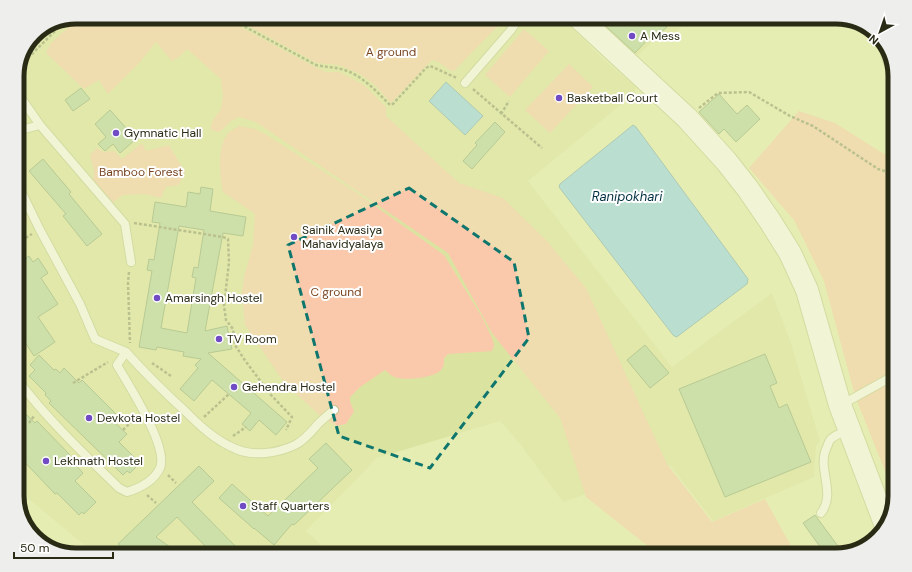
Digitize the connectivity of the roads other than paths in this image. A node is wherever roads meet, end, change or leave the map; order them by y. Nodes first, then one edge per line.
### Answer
1 (515, 24) edge
2 (586, 24) edge
3 (465, 83) road end
4 (24, 102) edge
5 (40, 124) junction
6 (24, 129) edge
7 (24, 197) edge
8 (131, 262) road end
9 (126, 352) junction
10 (888, 379) edge
11 (24, 388) edge
12 (840, 405) junction
13 (334, 410) dead end
14 (848, 430) junction
15 (821, 513) dead end
16 (883, 518) edge

1 - 3 lane
2 - 12 main road
4 - 5 lane
5 - 6 lane
5 - 8 lane
7 - 9 lane
9 - 11 lane
9 - 13 lane
10 - 12 lane
12 - 14 main road
14 - 15 lane
14 - 16 main road

